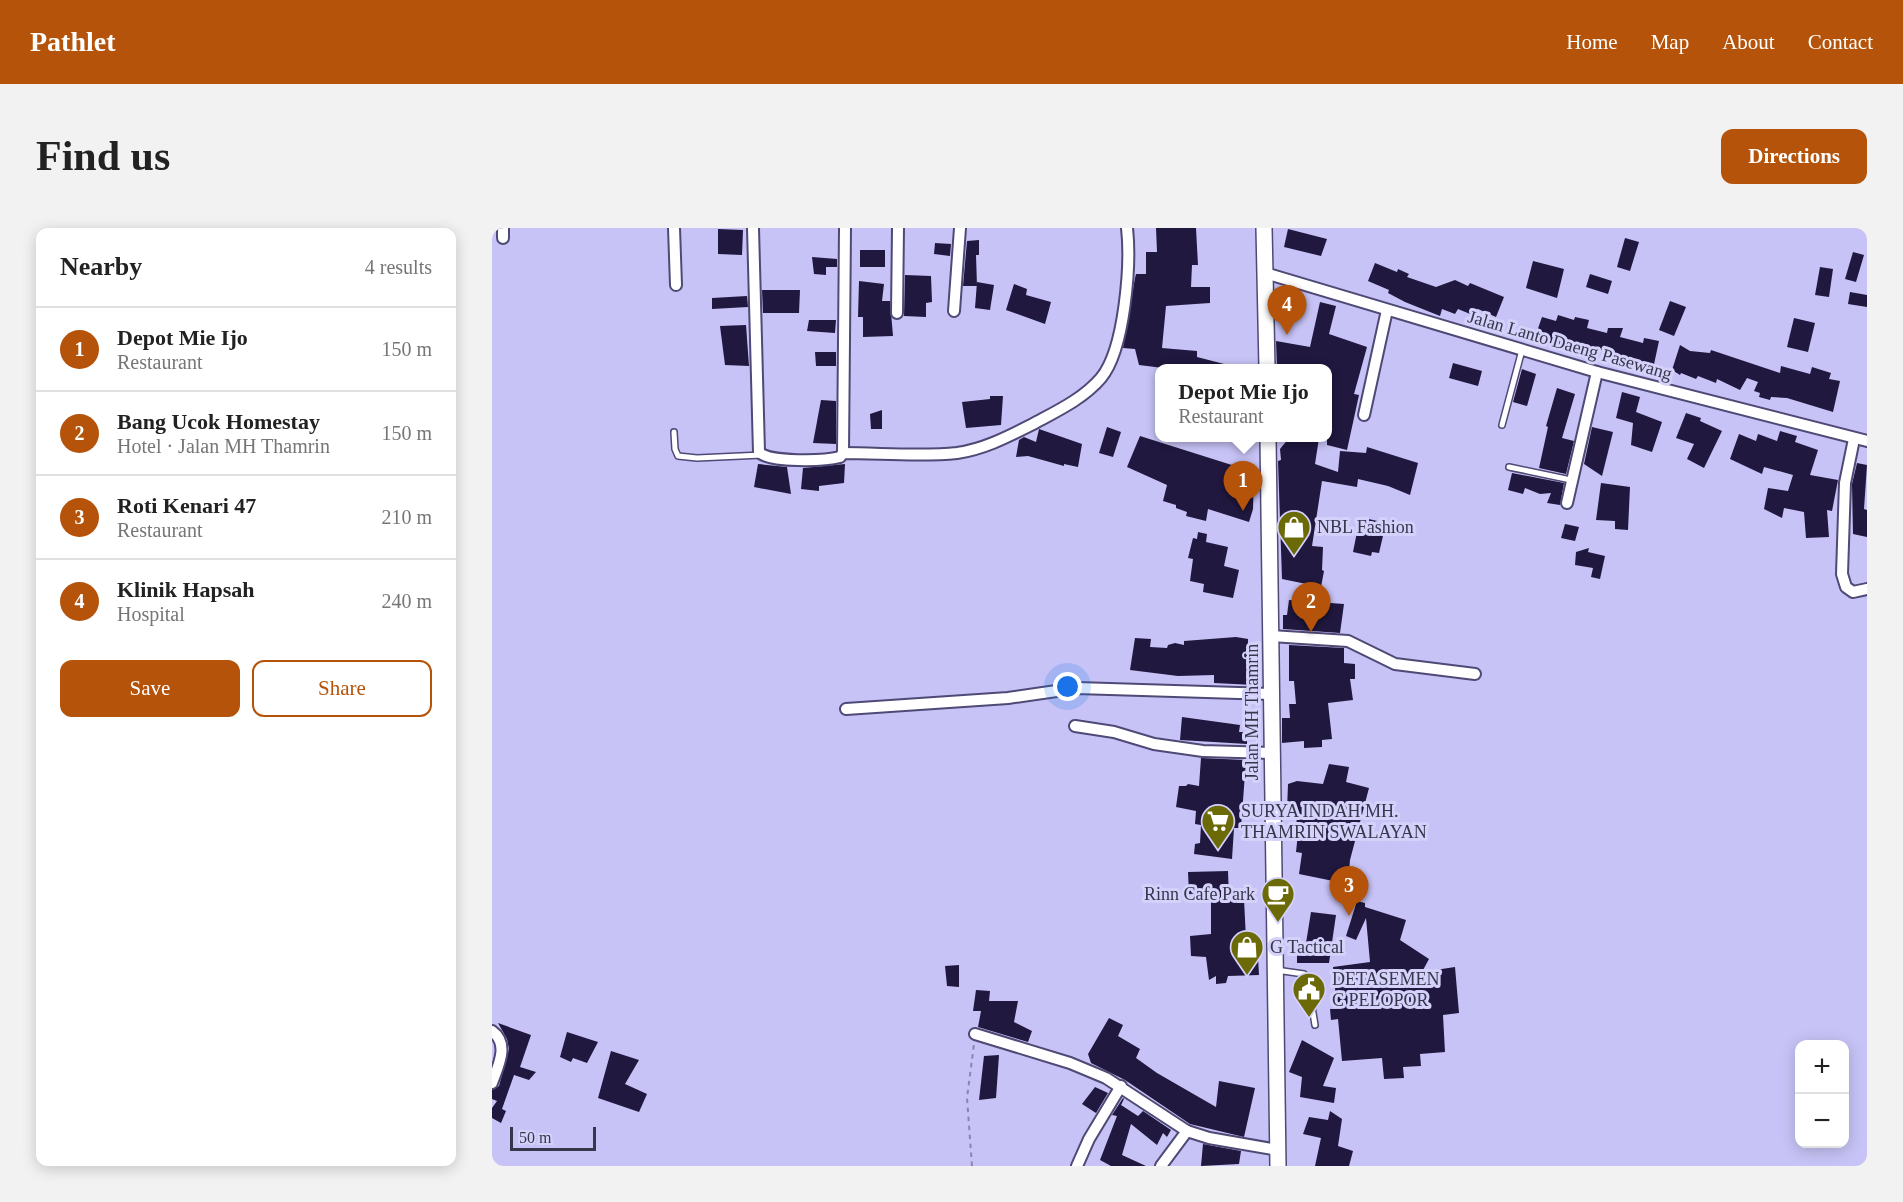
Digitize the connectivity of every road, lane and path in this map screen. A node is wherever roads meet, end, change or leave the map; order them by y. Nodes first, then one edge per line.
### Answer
1 (674, 228) edge
2 (753, 228) edge
3 (845, 228) edge
4 (898, 228) edge
5 (960, 228) edge
6 (1126, 228) edge
7 (1264, 228) edge
8 (1265, 273) junction
9 (676, 285) dead end
10 (1387, 310) junction
11 (954, 311) dead end
12 (897, 313) dead end
13 (1522, 350) junction
14 (1267, 364) edge
15 (1597, 372) junction
16 (1364, 415) dead end
17 (1502, 425) dead end
18 (674, 432) dead end
19 (1854, 439) junction
20 (1867, 441) edge
21 (1268, 442) edge
22 (843, 453) junction
23 (762, 455) junction
24 (1509, 467) dead end
25 (1573, 481) junction
26 (1567, 503) dead end
27 (1867, 589) edge
28 (1271, 636) junction
29 (1474, 674) dead end
30 (1271, 694) junction
31 (846, 709) dead end
32 (1075, 726) dead end
33 (1272, 753) junction
34 (1275, 970) junction
35 (1315, 1025) dead end
36 (492, 1031) edge
37 (975, 1034) joint
38 (492, 1083) edge
39 (1120, 1086) junction
40 (1187, 1131) junction
41 (1278, 1150) junction
42 (972, 1166) edge
43 (1077, 1166) edge
44 (1161, 1166) edge
45 (1278, 1166) edge

1 - 9 street
2 - 23 street
3 - 22 street
4 - 12 street
5 - 11 street
6 - 22 street
7 - 8 main road
8 - 10 street, Jalan Lanto Daeng Pasewang
8 - 14 main road
10 - 13 street, Jalan Lanto Daeng Pasewang
10 - 16 street
13 - 15 street, Jalan Lanto Daeng Pasewang
13 - 17 lane
15 - 19 street, Jalan Lanto Daeng Pasewang
15 - 25 street
18 - 23 lane
19 - 20 street, Jalan Lanto Daeng Pasewang
19 - 27 street
21 - 28 main road, Jalan MH Thamrin
22 - 23 street
24 - 25 lane
25 - 26 street
28 - 29 street
28 - 30 main road, Jalan MH Thamrin
30 - 31 street
30 - 33 main road, Jalan MH Thamrin
32 - 33 street
33 - 34 main road, Jalan MH Thamrin
34 - 35 lane
34 - 41 main road, Jalan MH Thamrin
36 - 38 street
37 - 39 street
37 - 42 path
39 - 40 street
39 - 43 street
40 - 41 street
40 - 44 street
41 - 45 main road, Jalan MH Thamrin

